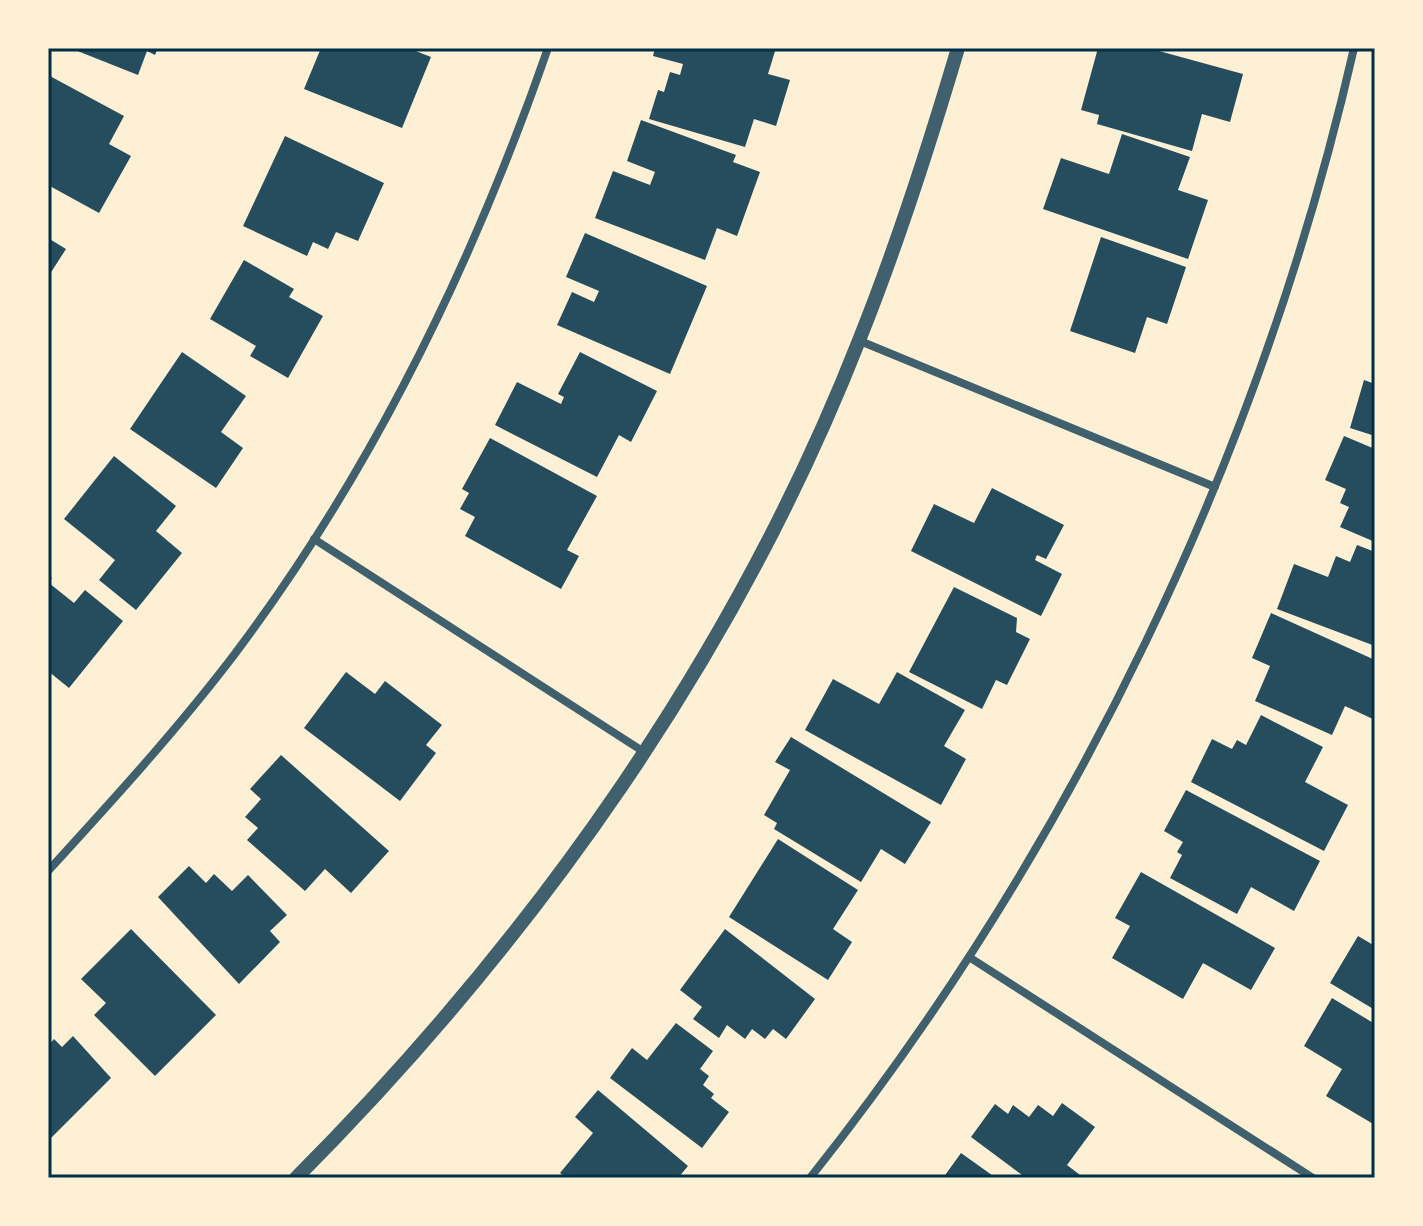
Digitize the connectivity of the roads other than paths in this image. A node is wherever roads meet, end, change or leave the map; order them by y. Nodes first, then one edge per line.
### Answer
1 (548, 48) edge
2 (958, 48) edge
3 (1354, 48) edge
4 (860, 341) junction
5 (1215, 487) junction
6 (314, 539) junction
7 (644, 753) junction
8 (48, 871) edge
9 (969, 957) junction
10 (296, 1178) edge
11 (810, 1178) edge
12 (1313, 1178) edge

1 - 6 street
2 - 4 street
3 - 5 street
4 - 5 street
4 - 7 street
5 - 9 street
6 - 7 street
6 - 8 street
7 - 10 street
9 - 11 street
9 - 12 street

